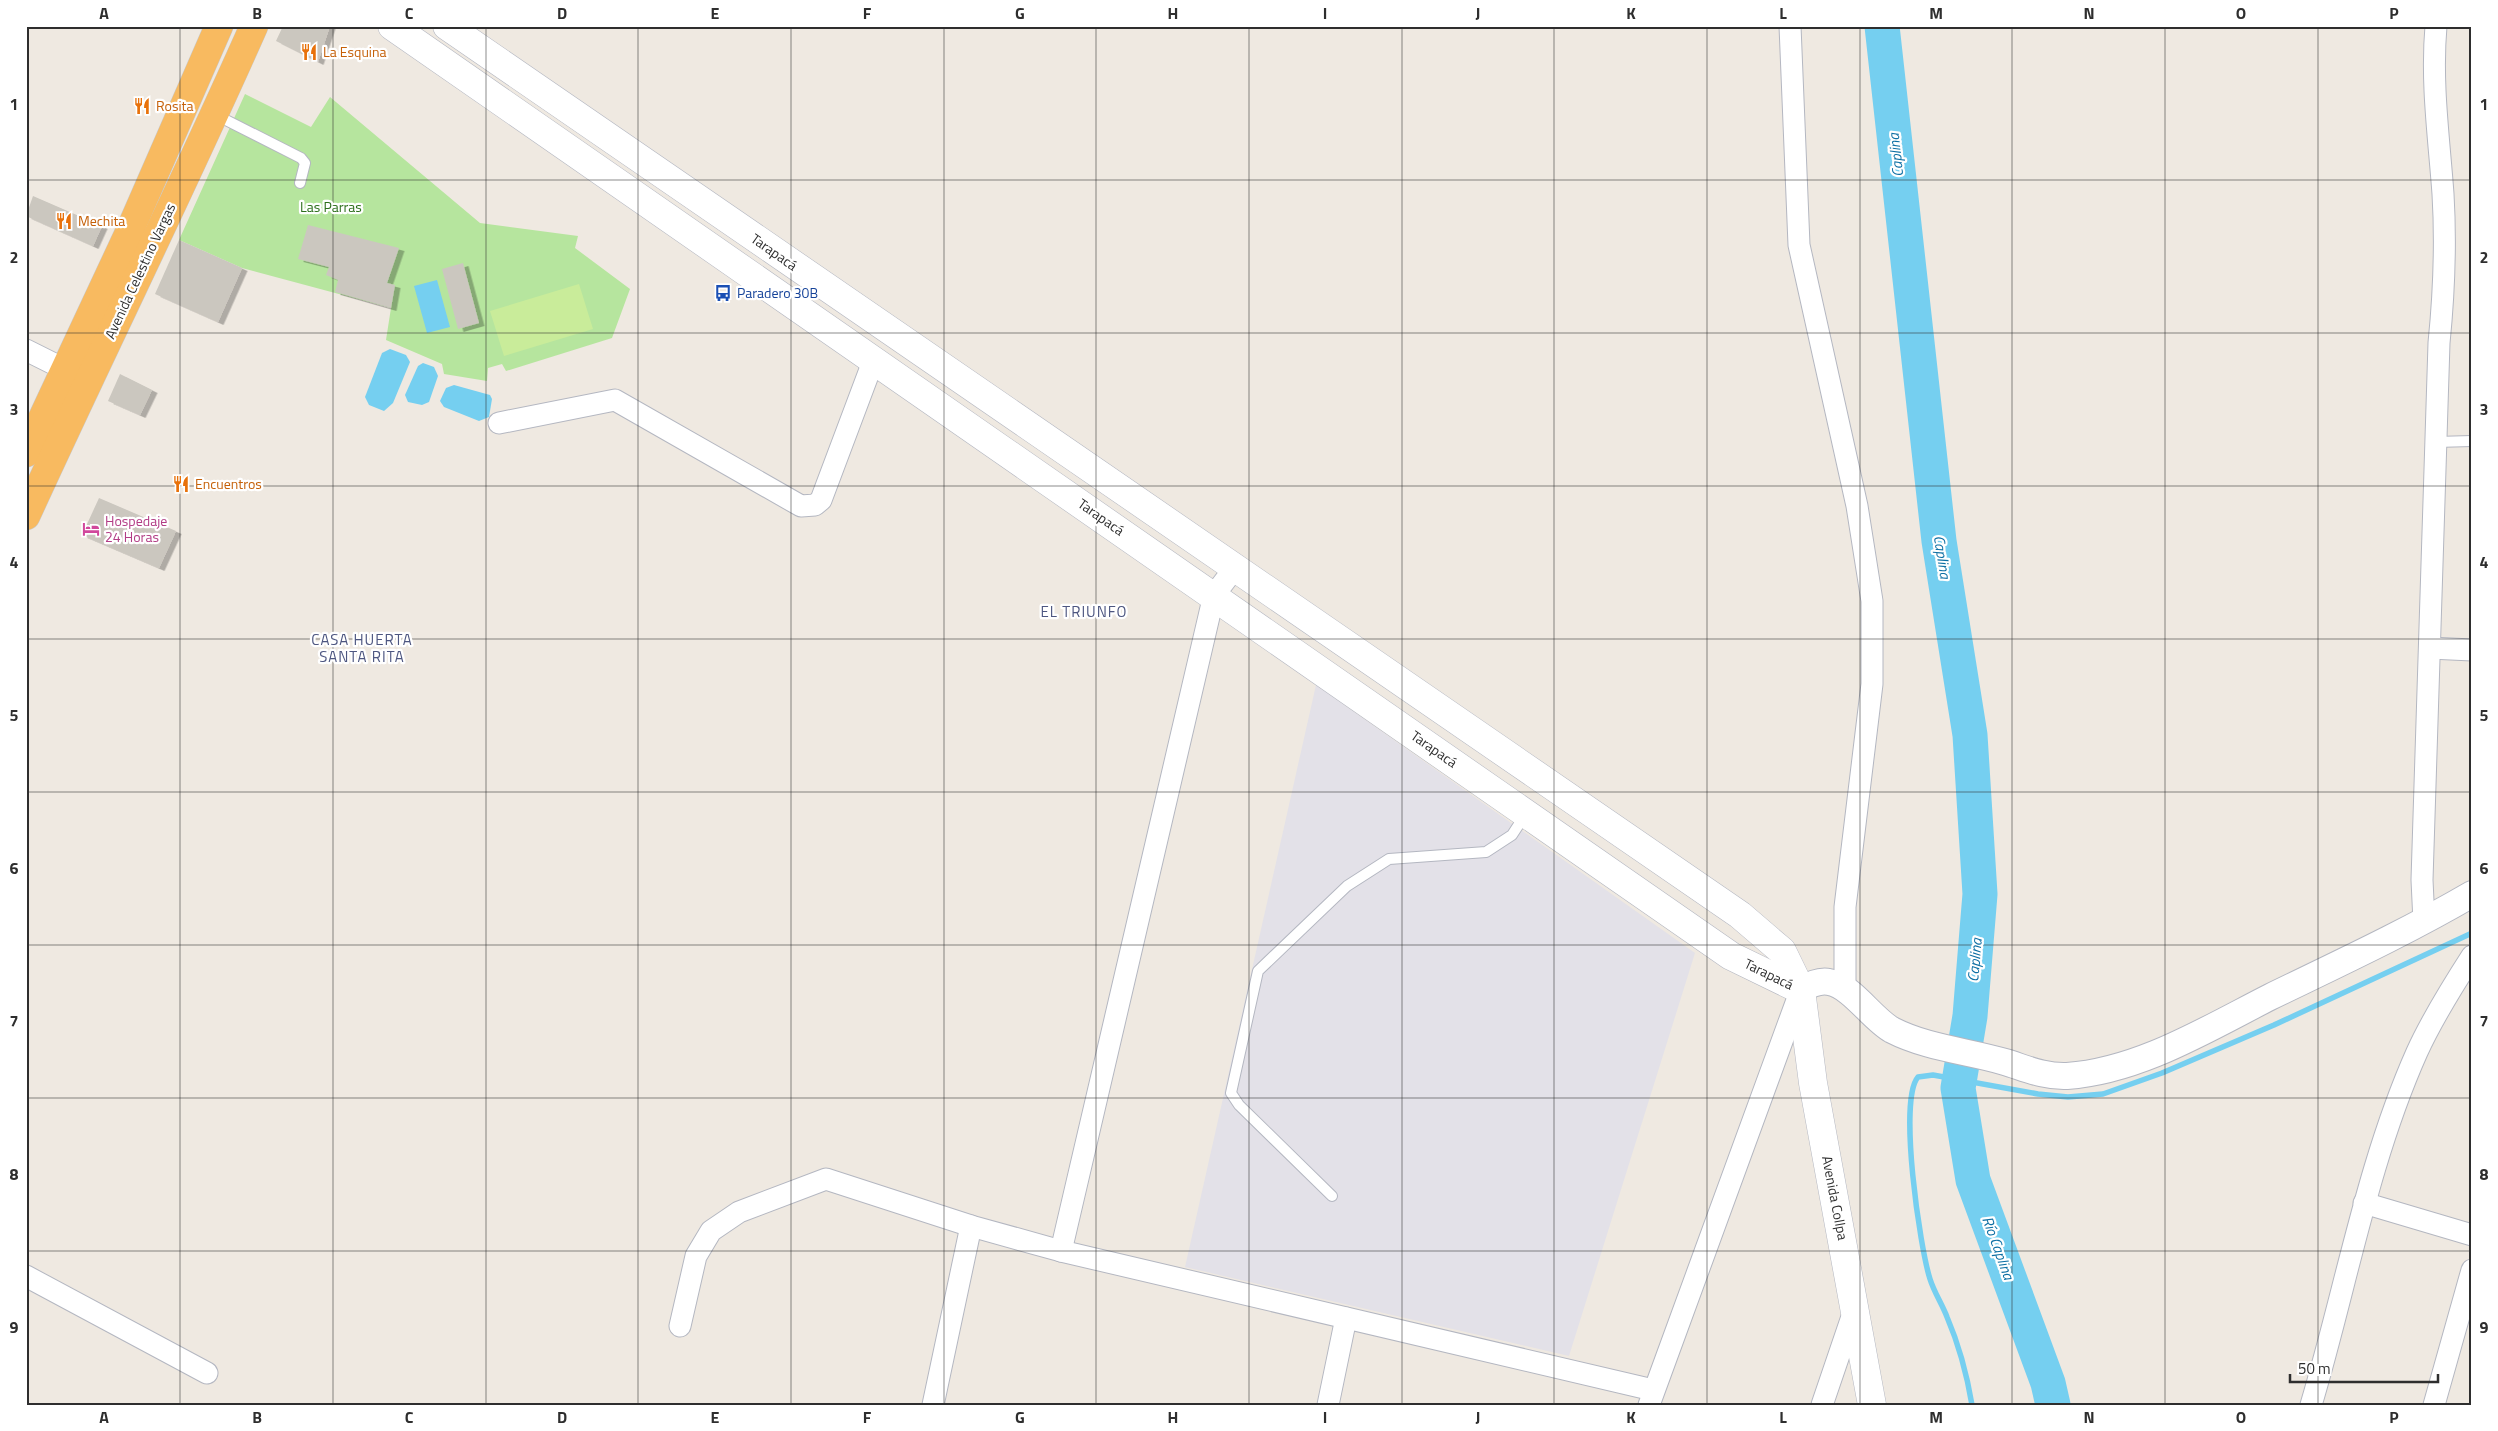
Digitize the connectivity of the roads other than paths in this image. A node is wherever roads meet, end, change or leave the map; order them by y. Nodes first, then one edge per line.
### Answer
1 (219, 26) edge
2 (254, 26) edge
3 (447, 26) edge
4 (1790, 26) edge
5 (2436, 26) edge
6 (396, 27) edge
7 (186, 103) junction
8 (215, 115) junction
9 (300, 183) dead end
10 (732, 222) junction
11 (126, 238) junction
12 (714, 249) junction
13 (151, 251) junction
14 (26, 350) edge
15 (921, 353) junction
16 (874, 359) junction
17 (903, 380) junction
18 (66, 385) junction
19 (499, 423) dead end
20 (2472, 441) edge
21 (2436, 442) junction
22 (1064, 451) junction
23 (26, 452) edge
24 (1046, 479) junction
25 (26, 516) edge
26 (1234, 569) junction
27 (1214, 595) junction
28 (2430, 648) junction
29 (2472, 650) edge
30 (1547, 783) junction
31 (1526, 813) junction
32 (2472, 894) edge
33 (2424, 922) junction
34 (2472, 956) edge
35 (1845, 989) junction
36 (1801, 990) junction
37 (1332, 1196) dead end
38 (2364, 1204) junction
39 (971, 1226) junction
40 (2472, 1236) edge
41 (1061, 1251) junction
42 (2472, 1270) edge
43 (26, 1276) edge
44 (1855, 1306) junction
45 (1346, 1318) junction
46 (680, 1326) dead end
47 (207, 1373) dead end
48 (1651, 1398) edge
49 (932, 1405) edge
50 (1328, 1405) edge
51 (1822, 1405) edge
52 (1872, 1405) edge
53 (2311, 1405) edge
54 (2434, 1405) edge

1 - 7 highway, Avenida Celestino Vargas
2 - 8 highway, Avenida Celestino Vargas
3 - 10 main road, Tarapacá
4 - 35 street
5 - 21 street
6 - 12 main road, Tarapacá
7 - 8 highway
7 - 11 highway, Avenida Celestino Vargas
8 - 9 lane
8 - 13 highway, Avenida Celestino Vargas
10 - 12 main road
10 - 15 main road, Tarapacá
11 - 13 highway
11 - 18 highway, Avenida Celestino Vargas
12 - 16 main road, Tarapacá
13 - 18 highway, Avenida Celestino Vargas
14 - 18 street
15 - 17 main road
15 - 22 main road, Tarapacá
16 - 17 main road, Tarapacá
16 - 19 street
17 - 24 main road, Tarapacá
18 - 23 highway, Avenida Celestino Vargas
18 - 25 highway, Avenida Celestino Vargas
20 - 21 lane
21 - 28 street
22 - 24 main road
22 - 26 main road, Tarapacá
24 - 27 main road, Tarapacá
26 - 27 street
26 - 30 main road, Tarapacá
27 - 31 main road, Tarapacá
27 - 41 street
28 - 29 street
28 - 33 street
30 - 31 main road
30 - 36 main road, Tarapacá
31 - 36 main road, Tarapacá
31 - 37 lane
32 - 33 street
33 - 35 street
34 - 38 street
35 - 36 street
36 - 44 main road, Avenida Collpa
36 - 48 street
38 - 40 street
38 - 53 street
39 - 41 street
39 - 46 street
39 - 49 street
41 - 45 street
42 - 54 street
43 - 47 street
44 - 51 street
44 - 52 main road, Avenida Collpa
45 - 48 street
45 - 50 street

